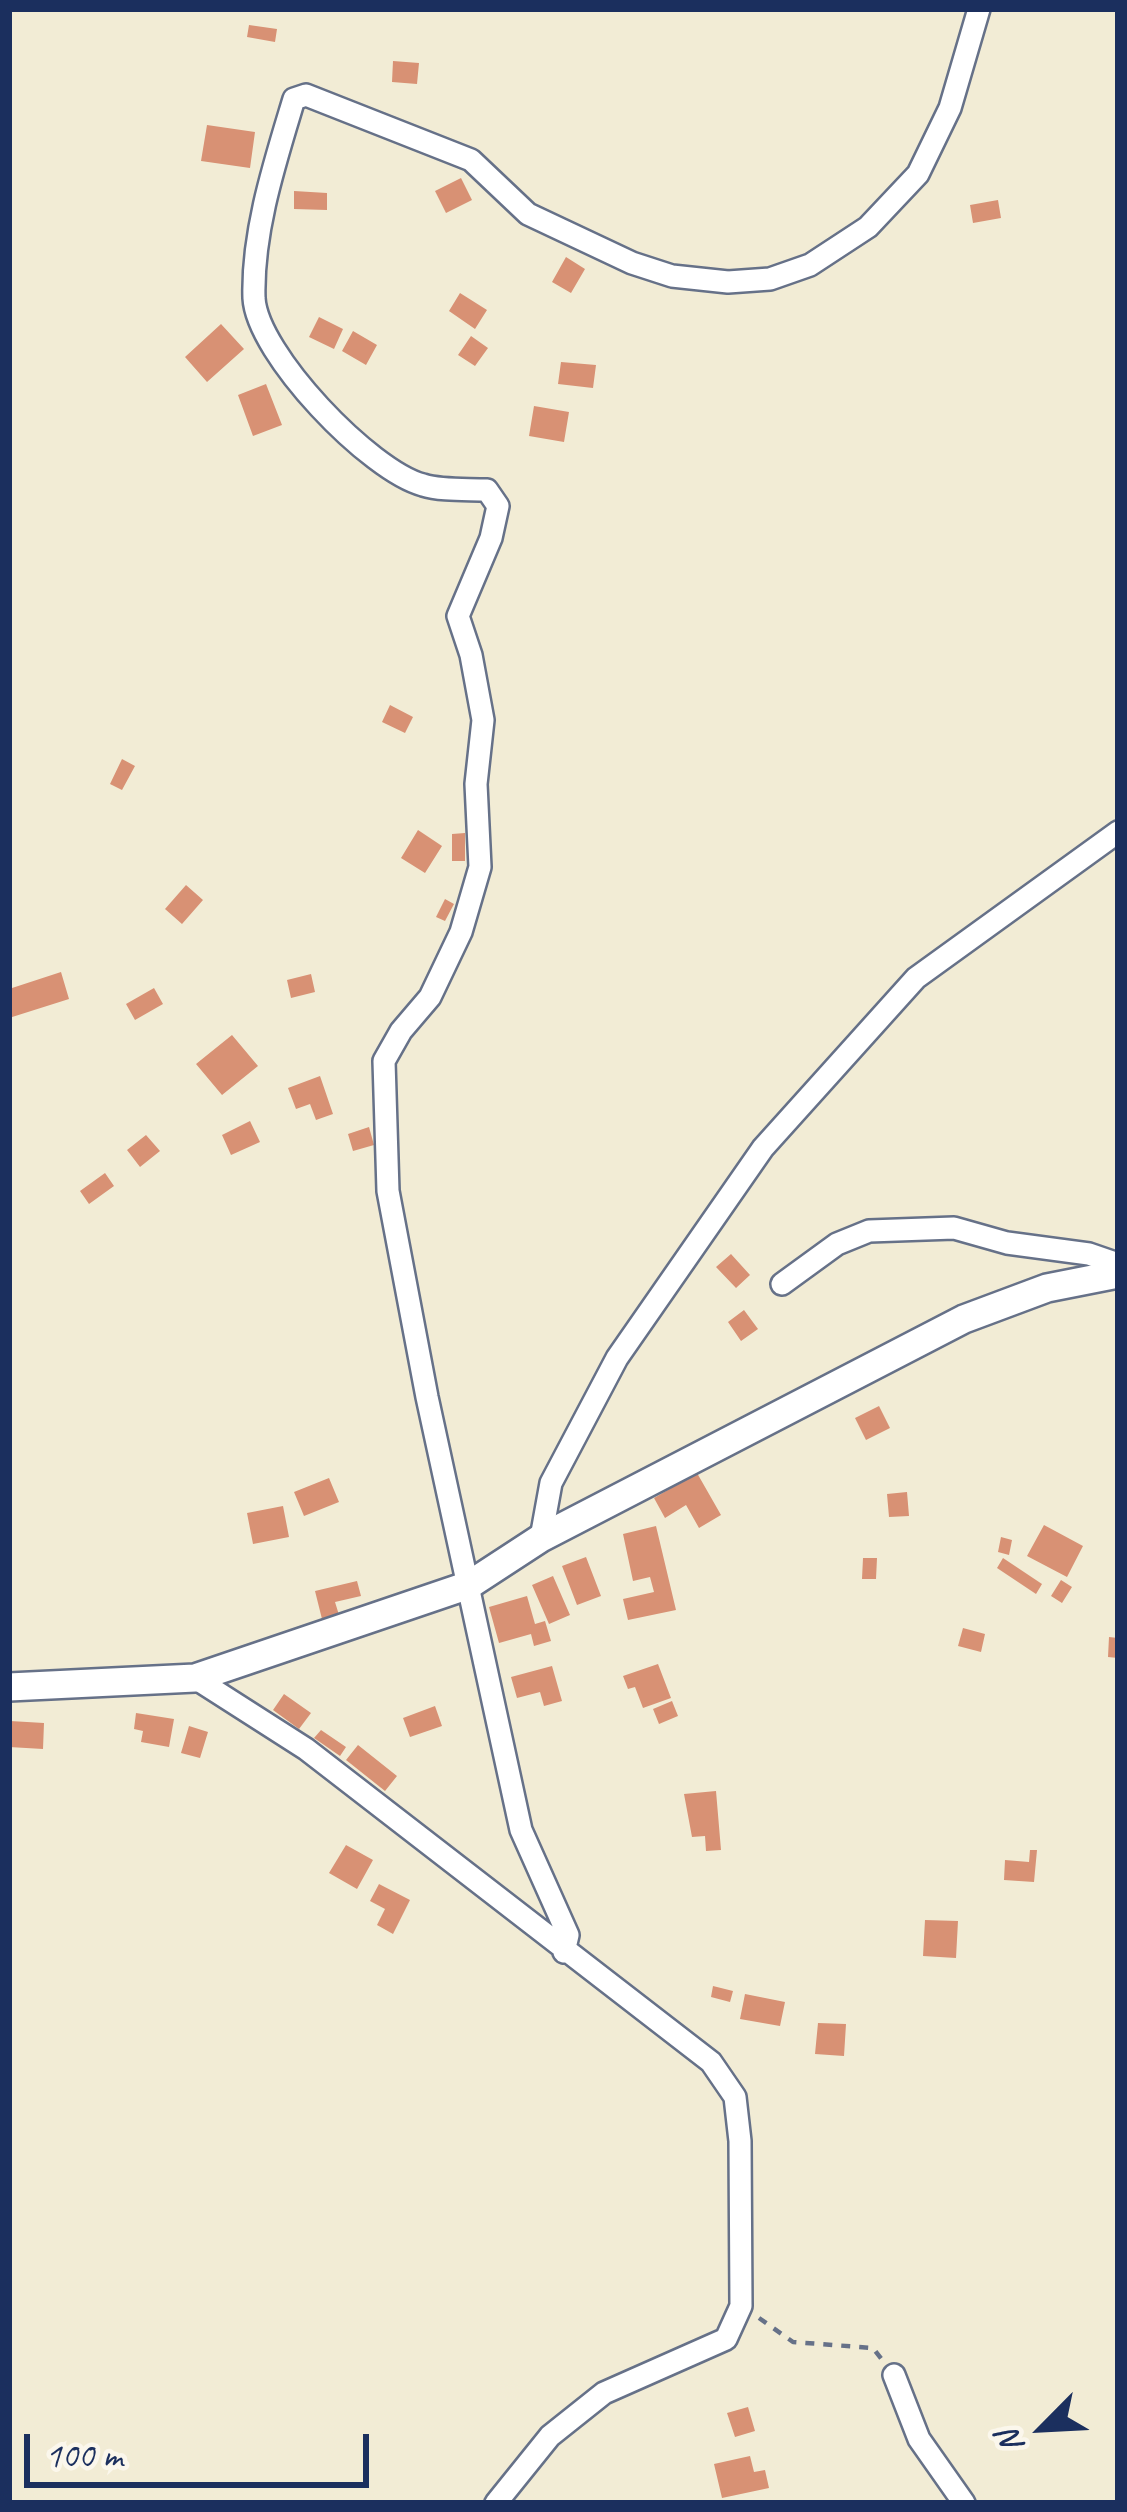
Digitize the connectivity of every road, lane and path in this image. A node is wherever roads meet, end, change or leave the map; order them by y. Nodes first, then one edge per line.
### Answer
1 (979, 9) edge
2 (1118, 832) edge
3 (1118, 1264) edge
4 (1118, 1274) edge
5 (782, 1284) dead end
6 (541, 1538) junction
7 (469, 1585) junction
8 (195, 1678) junction
9 (9, 1687) edge
10 (564, 1952) junction
11 (741, 2306) junction
12 (894, 2375) joint
13 (496, 2503) edge
14 (964, 2503) edge

1 - 7 street
2 - 6 street
3 - 5 street
4 - 6 street
6 - 7 street
7 - 8 street
7 - 10 street
8 - 9 street
8 - 10 street
10 - 11 street
11 - 12 path
11 - 13 street
12 - 14 street

